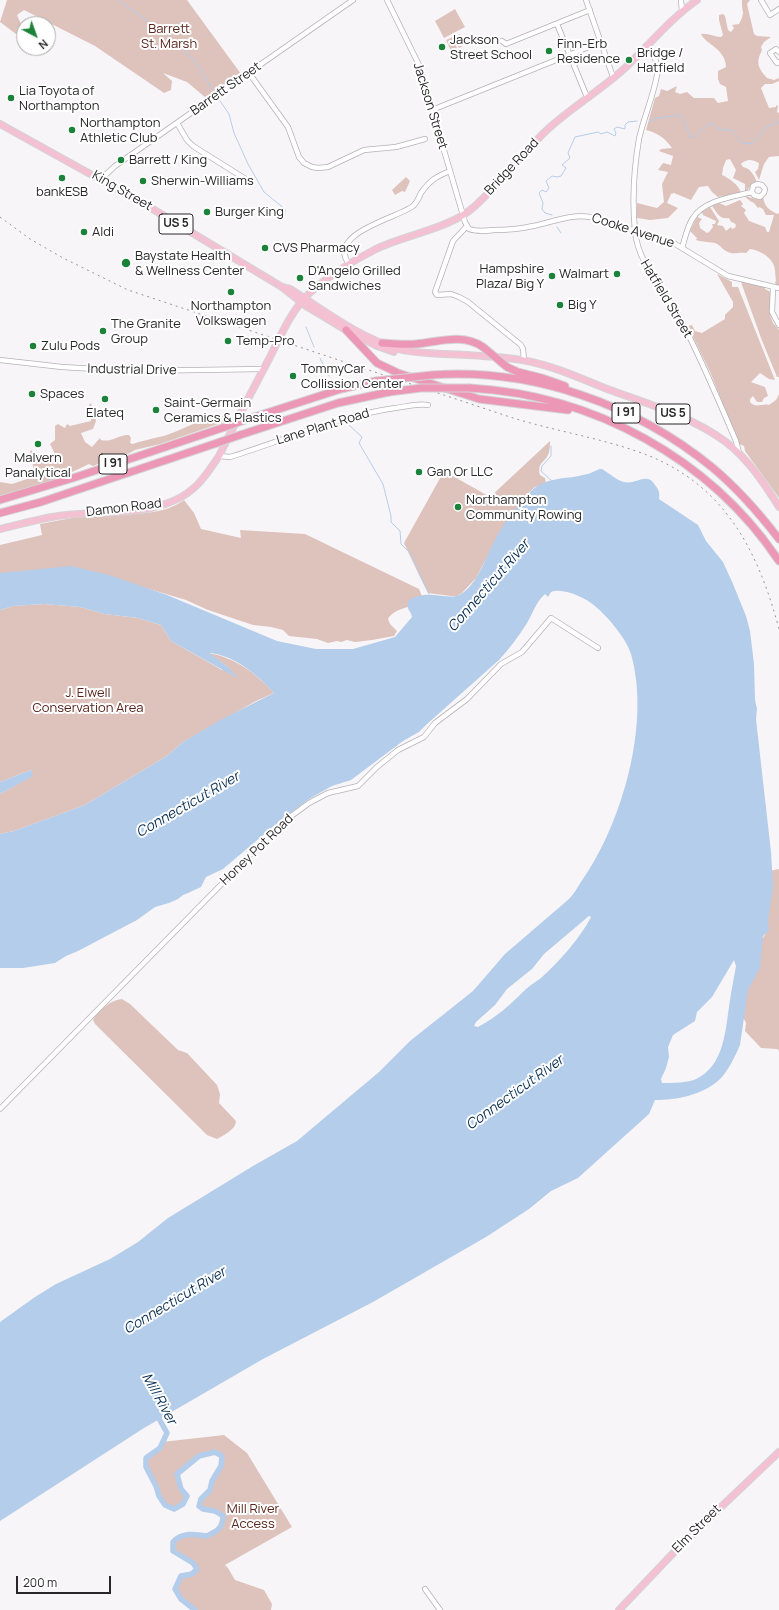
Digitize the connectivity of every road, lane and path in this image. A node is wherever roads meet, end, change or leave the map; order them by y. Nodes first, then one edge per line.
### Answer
1 (353, 0) edge
2 (387, 0) edge
3 (586, 0) edge
4 (681, 0) edge
5 (697, 0) edge
6 (761, 0) edge
7 (779, 9) edge
8 (590, 10) junction
9 (682, 11) junction
10 (557, 24) junction
11 (502, 42) dead end
12 (601, 42) junction
13 (646, 46) junction
14 (779, 52) edge
15 (570, 55) junction
16 (779, 62) edge
17 (249, 73) junction
18 (613, 77) junction
19 (587, 97) junction
20 (432, 110) junction
21 (177, 123) junction
22 (0, 124) edge
23 (425, 139) dead end
24 (450, 171) junction
25 (244, 178) dead end
26 (101, 179) junction
27 (752, 192) dead end
28 (463, 215) junction
29 (467, 226) junction
30 (635, 231) junction
31 (682, 248) junction
32 (350, 264) junction
33 (773, 288) junction
34 (779, 288) edge
35 (303, 300) junction
36 (779, 326) edge
37 (346, 330) junction
38 (382, 343) junction
39 (454, 356) junction
40 (0, 360) edge
41 (524, 360) junction
42 (264, 369) junction
43 (606, 404) junction
44 (428, 405) dead end
45 (653, 443) junction
46 (739, 454) junction
47 (219, 456) junction
48 (0, 500) edge
49 (779, 507) edge
50 (0, 513) edge
51 (0, 529) edge
52 (779, 539) edge
53 (779, 562) edge
54 (598, 648) dead end
55 (0, 1109) edge
56 (779, 1452) edge
57 (425, 1589) dead end
58 (440, 1610) edge
59 (619, 1610) edge

1 - 17 street, Barrett Street
2 - 20 street, Jackson Street
3 - 8 street
4 - 9 street
5 - 9 main road, Bridge Road
6 - 7 street
8 - 10 street
8 - 12 street
9 - 13 main road, Bridge Road
10 - 11 street
10 - 15 street
12 - 15 street
12 - 18 street
13 - 18 main road, Bridge Road
13 - 30 street, Hatfield Street
14 - 16 street
15 - 19 street
15 - 20 street
17 - 21 street, Barrett Street
17 - 23 street
18 - 19 main road, Bridge Road
19 - 28 main road, Bridge Road
20 - 24 street, Jackson Street
21 - 25 street
21 - 26 street, Barrett Street
22 - 26 main road, King Street / US 5
24 - 28 street, Jackson Street
24 - 32 street
26 - 35 main road, King Street / US 5
27 - 31 street
28 - 29 street
28 - 32 main road, Bridge Road
29 - 30 street, Cooke Avenue
29 - 41 street
30 - 31 street, Cooke Avenue
30 - 46 street, Hatfield Street
31 - 33 street, Cooke Avenue
32 - 35 main road, Bridge Road
33 - 34 street, Cooke Avenue
33 - 36 street
35 - 37 main road, US 5
35 - 38 main road, US 5
35 - 42 main road, Damon Road
37 - 39 main road, US 5
37 - 45 highway
38 - 39 main road, US 5
38 - 43 highway, bridge
39 - 41 main road, US 5
40 - 42 street, Industrial Drive
41 - 46 main road, US 5
42 - 47 main road, Damon Road
43 - 48 highway, I 91, bridge
43 - 52 highway, I 91
44 - 47 street, Lane Plant Road
45 - 50 highway, I 91, bridge
45 - 53 highway, I 91
46 - 49 main road, US 5
47 - 51 main road, Damon Road
54 - 55 street, Honey Pot Road
56 - 59 main road, Elm Street
57 - 58 street

